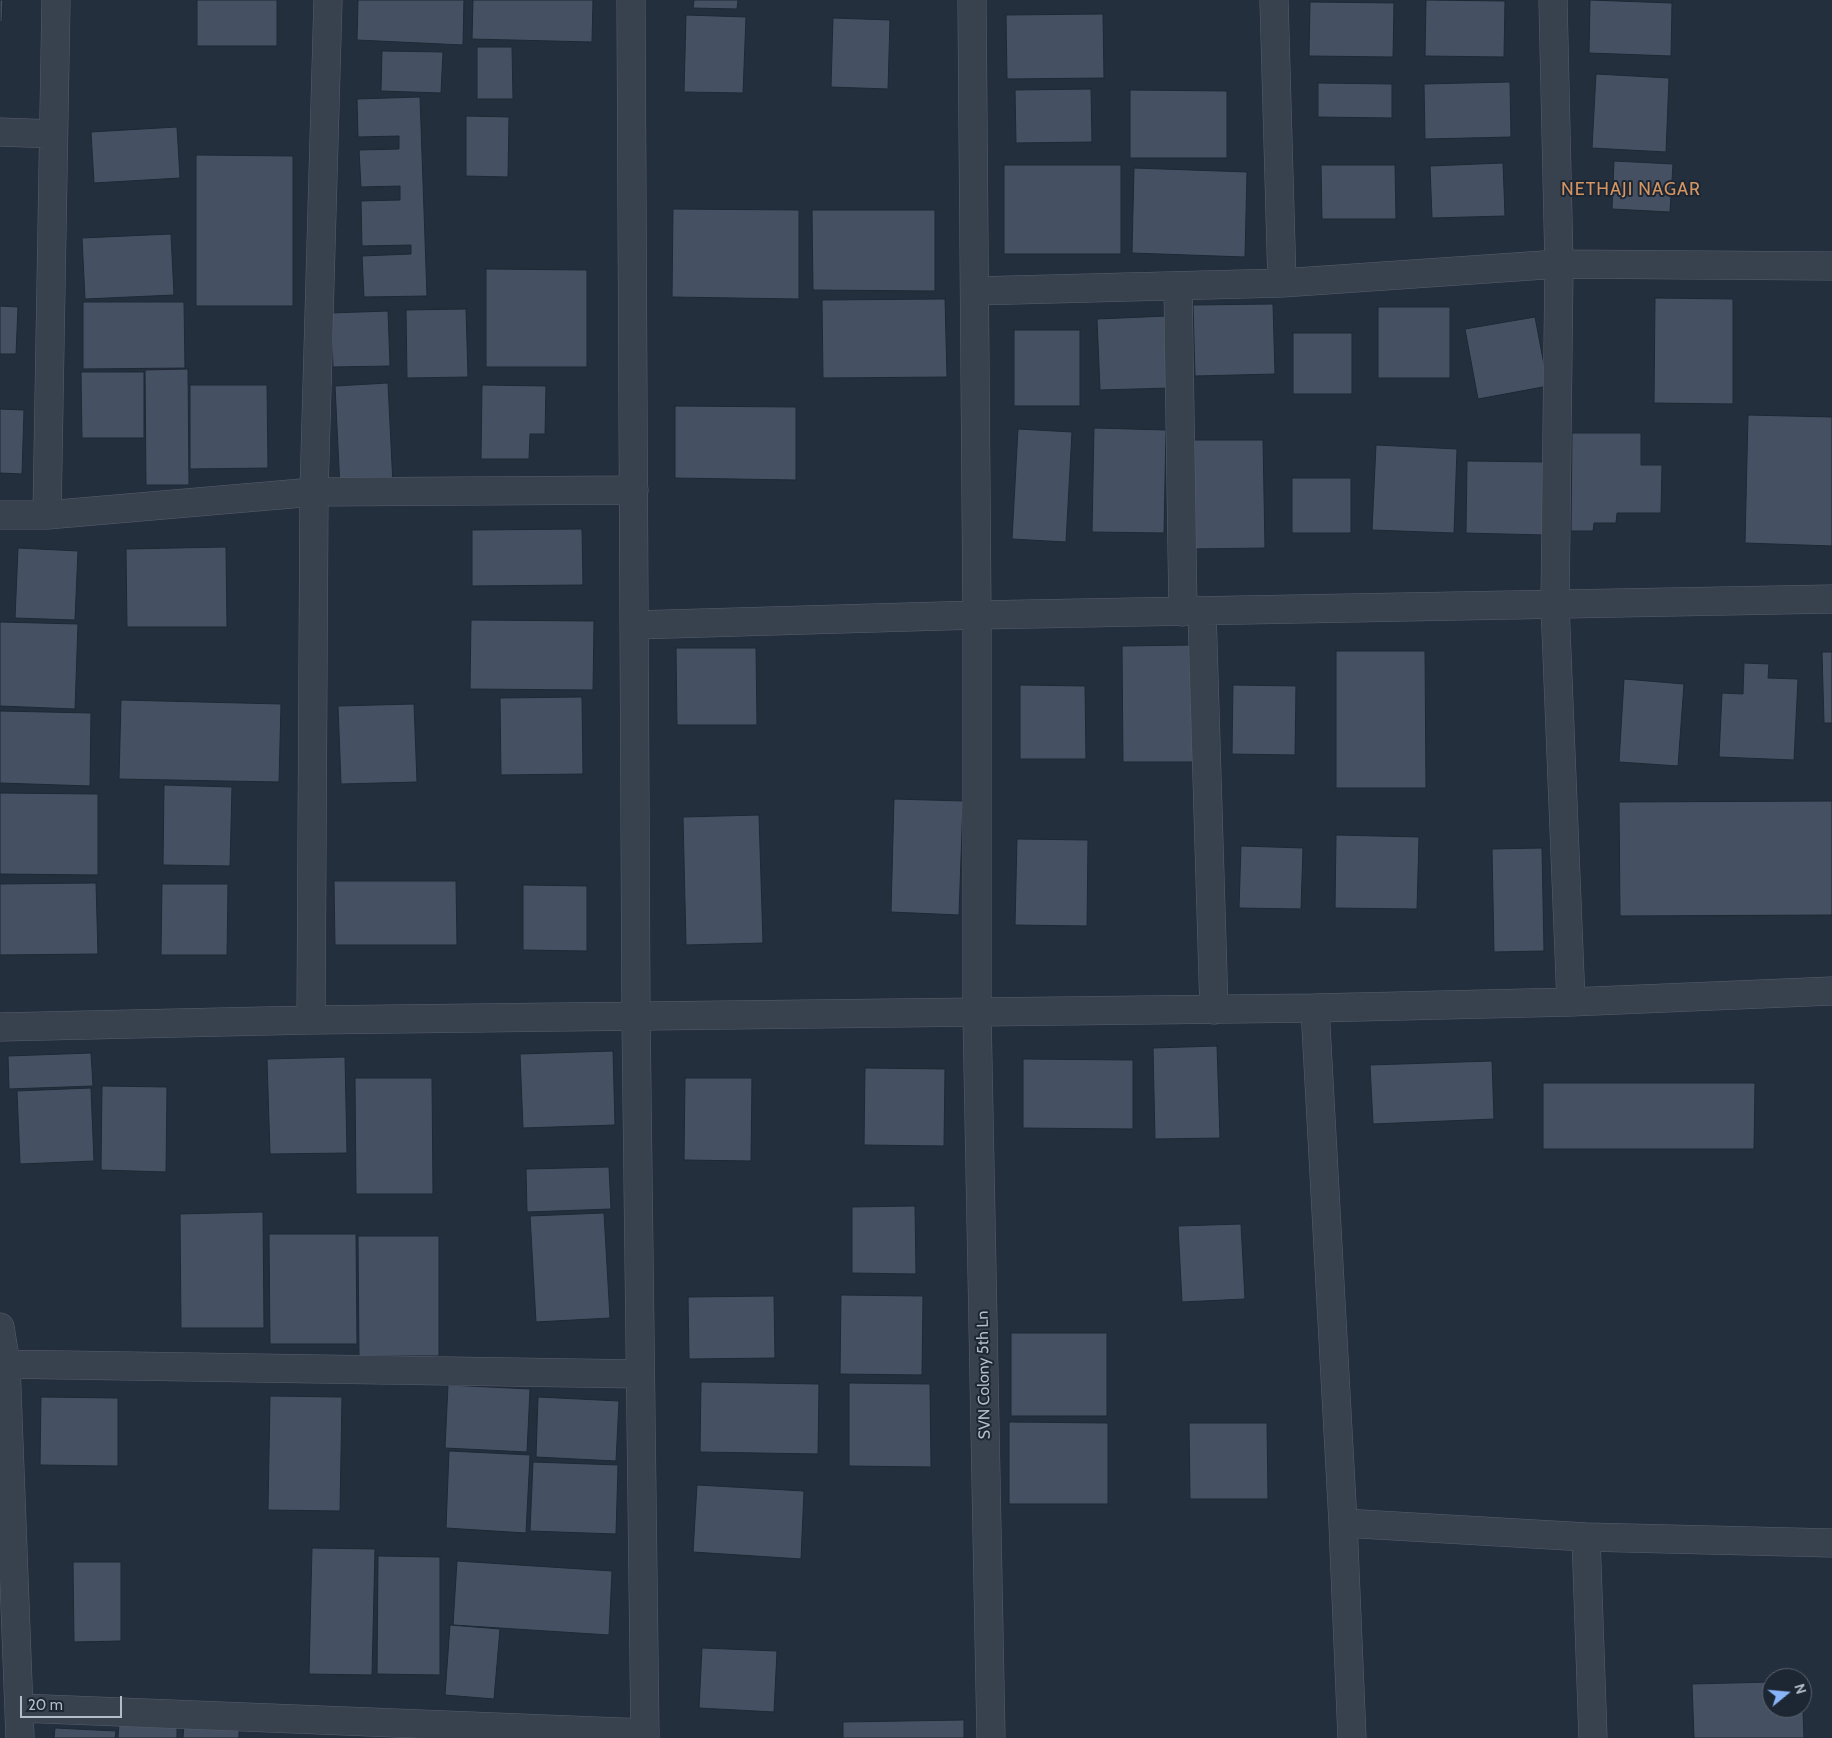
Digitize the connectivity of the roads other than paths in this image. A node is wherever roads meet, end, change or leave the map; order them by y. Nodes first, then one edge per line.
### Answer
1 (56, 0) edge
2 (328, 0) edge
3 (631, 0) edge
4 (972, 0) edge
5 (1274, 0) edge
6 (1553, 0) edge
7 (0, 132) edge
8 (53, 134) junction
9 (1559, 264) junction
10 (1832, 266) edge
11 (1282, 283) junction
12 (1178, 286) junction
13 (975, 291) junction
14 (634, 490) junction
15 (314, 492) junction
16 (0, 515) edge
17 (47, 515) junction
18 (1832, 599) edge
19 (1555, 605) junction
20 (1193, 612) junction
21 (977, 615) junction
22 (635, 625) junction
23 (1832, 990) edge
24 (1571, 1002) junction
25 (1315, 1008) junction
26 (1214, 1010) junction
27 (977, 1012) junction
28 (636, 1017) junction
29 (311, 1020) junction
30 (0, 1027) edge
31 (0, 1327) edge
32 (3, 1364) edge
33 (639, 1374) junction
34 (1343, 1523) junction
35 (1586, 1537) junction
36 (1832, 1542) edge
37 (7, 1599) edge
38 (20, 1708) junction
39 (645, 1736) edge
40 (20, 1738) edge
41 (991, 1738) edge
42 (1352, 1738) edge
43 (1593, 1738) edge

1 - 8 street
2 - 15 street
3 - 14 street
4 - 13 street, SVN Colony 5th Ln
5 - 11 street
6 - 9 street
7 - 8 street
8 - 17 street
9 - 10 street
9 - 11 street
9 - 19 street
11 - 12 street
12 - 13 street
12 - 20 street
13 - 21 street, SVN Colony 5th Ln
14 - 15 street
14 - 22 street
15 - 17 street
15 - 29 street
16 - 17 street
18 - 19 street
19 - 20 street
19 - 24 street
20 - 21 street
20 - 26 street
21 - 22 street
21 - 27 street, SVN Colony 5th Ln
22 - 28 street
23 - 24 street
24 - 25 street
25 - 26 street
25 - 34 street
26 - 27 street
27 - 28 street
27 - 41 street, SVN Colony 5th Ln
28 - 29 street
28 - 33 street
29 - 30 street
31 - 32 street
32 - 33 street
32 - 37 street
33 - 39 street
34 - 35 street
34 - 42 street
35 - 36 street
35 - 43 street
37 - 38 street
38 - 39 street
38 - 40 street

